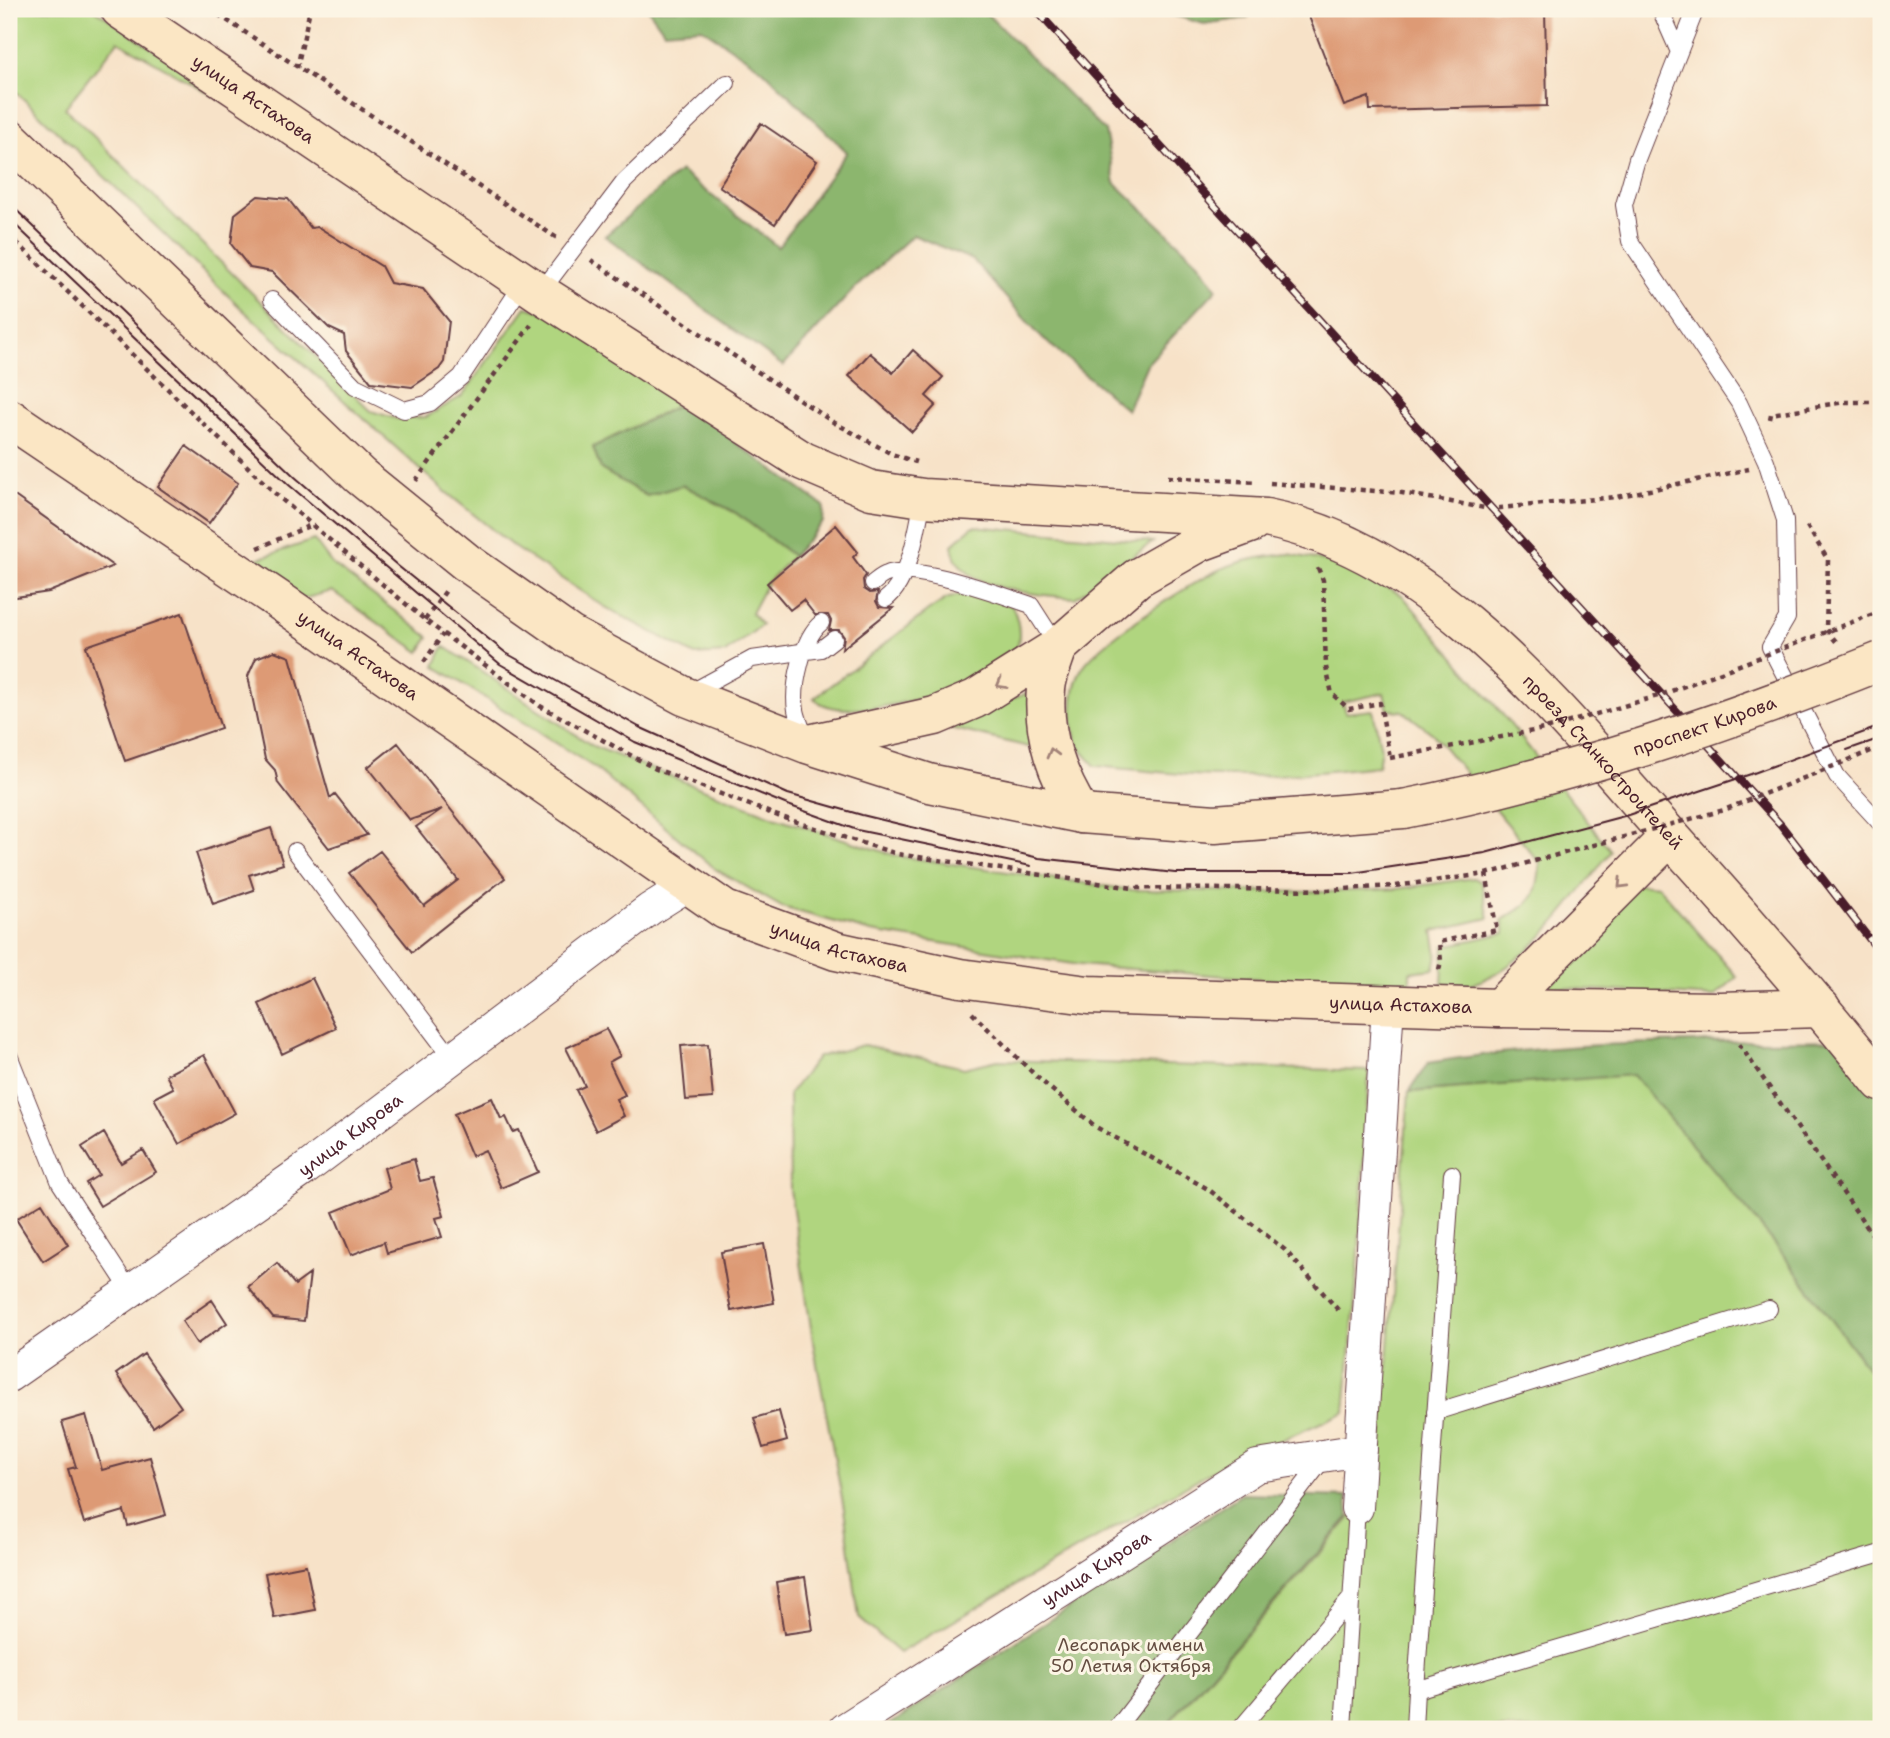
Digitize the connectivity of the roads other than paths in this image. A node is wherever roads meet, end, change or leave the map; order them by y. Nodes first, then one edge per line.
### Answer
1 (120, 9) edge
2 (1660, 9) edge
3 (1696, 9) edge
4 (1679, 52) junction
5 (727, 83) dead end
6 (9, 138) edge
7 (532, 287) junction
8 (272, 300) dead end
9 (9, 418) edge
10 (925, 482) junction
11 (1283, 521) junction
12 (902, 572) junction
13 (873, 583) dead end
14 (886, 599) dead end
15 (821, 623) dead end
16 (834, 639) dead end
17 (1058, 647) junction
18 (803, 652) junction
19 (1881, 661) edge
20 (684, 696) junction
21 (807, 744) junction
22 (1081, 814) junction
23 (1881, 824) edge
24 (1670, 836) junction
25 (295, 850) dead end
26 (688, 885) junction
27 (1388, 1004) junction
28 (1499, 1008) junction
29 (1821, 1008) junction
30 (9, 1055) edge
31 (452, 1058) junction
32 (1881, 1082) edge
33 (1452, 1174) dead end
34 (131, 1292) junction
35 (1769, 1309) dead end
36 (9, 1376) edge
37 (1435, 1412) junction
38 (1361, 1450) junction
39 (1326, 1455) junction
40 (1357, 1508) joint
41 (1881, 1553) edge
42 (1351, 1598) junction
43 (1416, 1690) junction
44 (845, 1729) edge
45 (1116, 1729) edge
46 (1240, 1729) edge
47 (1343, 1729) edge
48 (1414, 1729) edge

1 - 7 main road, улица Астахова
2 - 4 lane
3 - 4 lane
4 - 23 lane
5 - 7 lane
6 - 20 main road
7 - 8 lane
7 - 10 main road, улица Астахова
9 - 26 main road, улица Астахова
10 - 11 main road, улица Астахова
10 - 12 lane
11 - 17 main road
11 - 24 main road, проезд Станкостроителей
12 - 13 lane
12 - 14 lane
12 - 17 lane
15 - 18 lane
16 - 18 lane
17 -> 21 main road
22 -> 17 main road
18 - 20 lane
18 - 21 lane
19 - 22 main road, проспект Кирова, bridge
20 - 21 main road
21 - 22 main road
24 -> 28 main road
24 - 29 main road, проезд Станкостроителей
25 - 31 lane
26 - 27 main road, улица Астахова
26 - 31 street, улица Кирова
27 - 28 main road, улица Астахова
27 - 38 street
28 - 29 main road, улица Астахова
29 - 32 main road, проезд Станкостроителей
30 - 34 lane
31 - 34 street, улица Кирова
33 - 37 lane
34 - 36 street, улица Кирова
35 - 37 lane
37 - 43 lane
38 - 39 street, улица Кирова
38 - 40 street
39 - 44 street, улица Кирова
39 - 45 lane
40 - 42 lane
41 - 43 lane
42 - 46 lane
42 - 47 lane
43 - 48 lane

